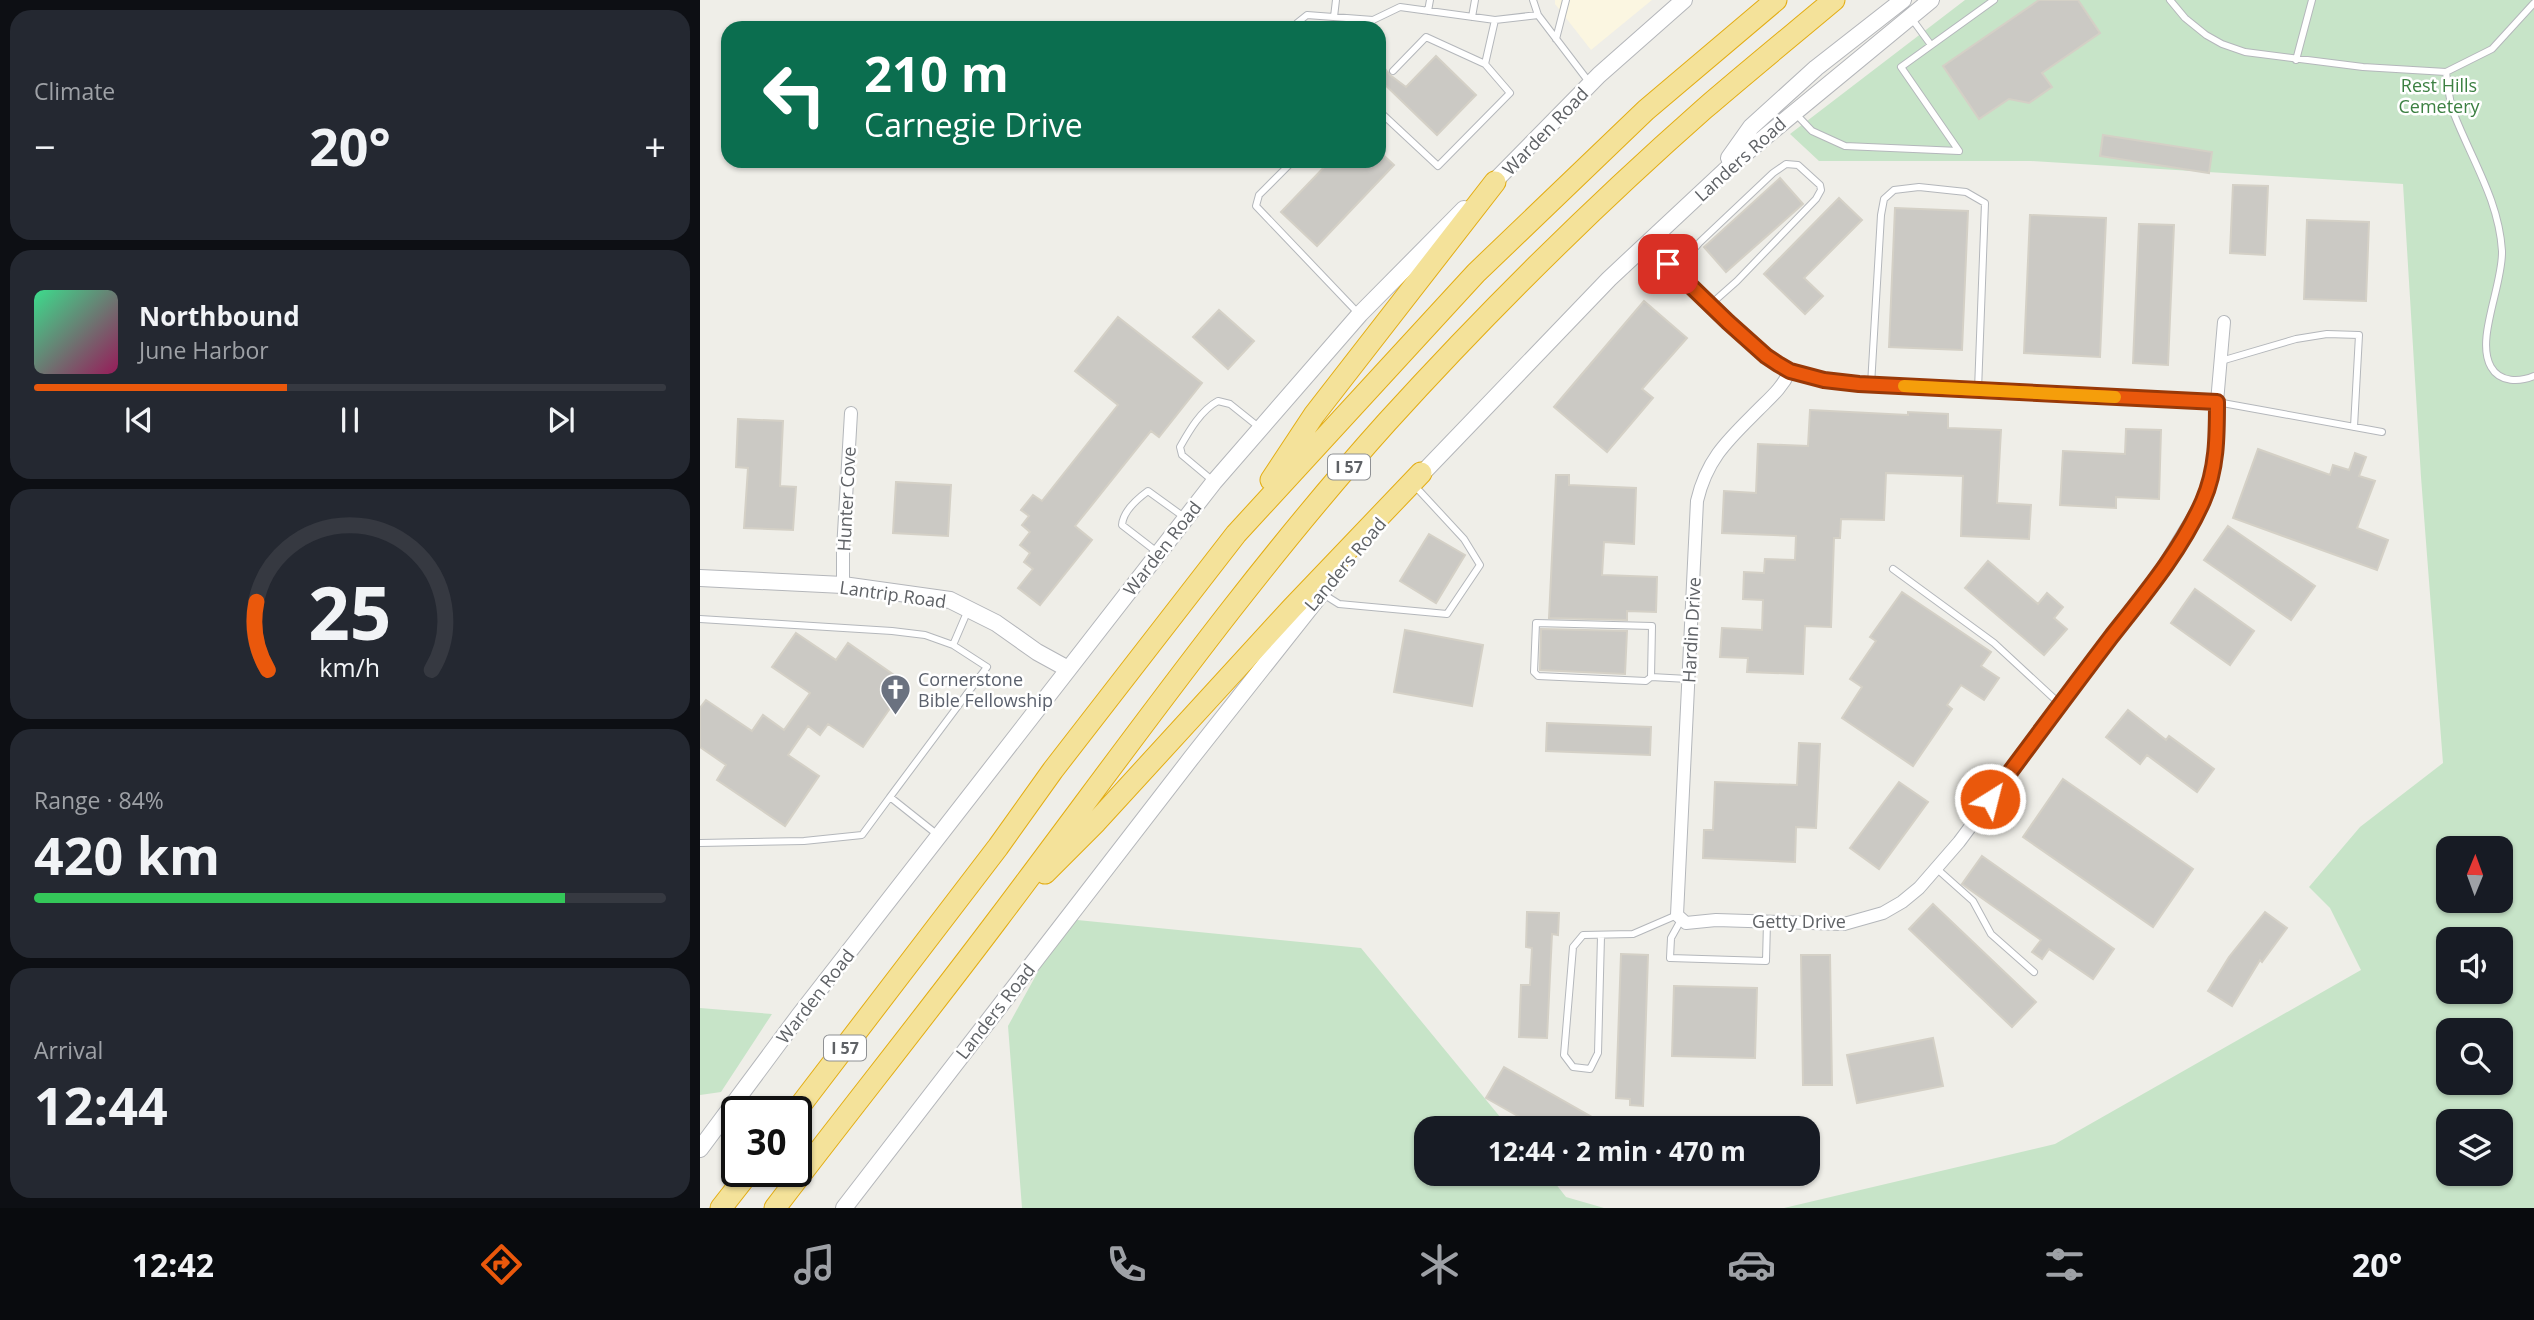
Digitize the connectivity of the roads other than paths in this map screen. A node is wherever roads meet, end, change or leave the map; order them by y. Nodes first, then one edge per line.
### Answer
1 (1336, 0) edge
2 (1430, 0) edge
3 (1475, 0) edge
4 (1533, 0) edge
5 (1566, 0) edge
6 (1684, 0) edge
7 (1776, 0) edge
8 (1834, 0) edge
9 (1903, 0) edge
10 (1931, 0) edge
11 (1994, 0) edge
12 (2170, 0) edge
13 (2312, 0) edge
14 (2534, 4) edge
15 (1429, 11) junction
16 (1538, 15) junction
17 (1472, 17) junction
18 (1910, 17) junction
19 (1334, 18) junction
20 (1373, 20) joint
21 (1495, 20) junction
22 (1300, 21) edge
23 (1556, 39) junction
24 (1931, 45) junction
25 (2296, 60) junction
26 (1485, 64) junction
27 (1393, 71) dead end
28 (2446, 72) junction
29 (1591, 83) junction
30 (1793, 112) junction
31 (1386, 118) edge
32 (1286, 168) edge
33 (1495, 182) junction
34 (1709, 185) junction
35 (1646, 245) junction
36 (1675, 271) junction
37 (1710, 305) junction
38 (1360, 314) junction
39 (2224, 322) dead end
40 (2221, 361) junction
41 (1790, 371) junction
42 (2534, 376) edge
43 (1871, 385) junction
44 (1978, 390) junction
45 (2217, 402) junction
46 (851, 412) dead end
47 (2354, 427) junction
48 (1261, 428) junction
49 (2382, 432) dead end
50 (1417, 479) junction
51 (1214, 482) junction
52 (1185, 518) junction
53 (1236, 534) junction
54 (1158, 553) junction
55 (1893, 569) dead end
56 (700, 578) edge
57 (843, 585) junction
58 (1321, 593) junction
59 (969, 608) junction
60 (700, 619) edge
61 (953, 645) junction
62 (1068, 669) junction
63 (1651, 677) junction
64 (1688, 679) junction
65 (2061, 705) junction
66 (890, 797) junction
67 (939, 835) junction
68 (700, 843) edge
69 (1936, 868) junction
70 (1679, 918) junction
71 (997, 921) junction
72 (1767, 922) junction
73 (1601, 936) junction
74 (2034, 972) dead end
75 (807, 1096) edge
76 (700, 1149) edge
77 (737, 1187) edge
78 (721, 1208) edge
79 (775, 1208) edge
80 (844, 1208) edge

1 - 19 lane
2 - 15 lane
3 - 17 lane
4 - 16 lane
5 - 23 lane
6 - 29 main road, Warden Road
7 - 53 highway, I 57
8 - 71 highway, I 57
9 - 34 main road
10 - 18 main road, Landers Road
11 - 24 lane
12 - 25 lane
13 - 25 lane
14 - 28 lane
15 - 17 lane
15 - 20 lane
16 - 21 lane
16 - 23 lane
17 - 21 lane
18 - 24 lane
18 - 30 main road, Landers Road
19 - 20 lane
19 - 22 lane
21 - 26 lane
23 - 29 lane
24 - 30 lane
25 - 28 lane
26 - 27 lane
26 - 31 lane
28 - 42 lane
29 - 33 main road, Warden Road
30 - 34 main road, Landers Road
32 - 38 lane
33 - 38 main road, Warden Road
33 - 53 highway
34 - 35 main road, Landers Road
35 - 36 street
35 - 50 main road, Landers Road
36 - 37 street
36 - 37 lane
37 - 41 street
38 - 48 main road, Warden Road
39 - 40 street, Getty Drive
40 - 45 street, Getty Drive
40 - 47 lane
41 - 43 street
41 - 64 street, Hardin Drive
43 - 44 street
43 - 44 lane
44 - 45 street
45 - 47 lane
45 - 65 street, Getty Drive
46 - 57 street, Hunter Cove
47 - 49 lane
48 - 51 main road, Warden Road
48 - 51 lane
50 - 58 main road, Landers Road
50 - 58 lane
50 - 71 highway
51 - 52 main road, Warden Road
52 - 54 main road, Warden Road
52 - 54 lane
53 - 75 highway, I 57
54 - 62 main road, Warden Road
55 - 65 lane
56 - 57 main road, Lantrip Road
57 - 59 main road, Lantrip Road
58 - 80 main road, Landers Road
59 - 61 lane
59 - 62 main road, Lantrip Road
60 - 61 lane
61 - 66 lane
62 - 67 main road, Warden Road
63 - 63 lane
63 - 64 lane
64 - 70 street, Hardin Drive
65 - 69 street, Getty Drive
66 - 67 lane
66 - 68 lane
67 - 76 main road, Warden Road
69 - 72 street, Getty Drive
69 - 74 lane
70 - 72 street, Getty Drive
70 - 72 lane
70 - 73 lane
71 - 79 highway, I 57
73 - 73 lane
77 - 78 highway

